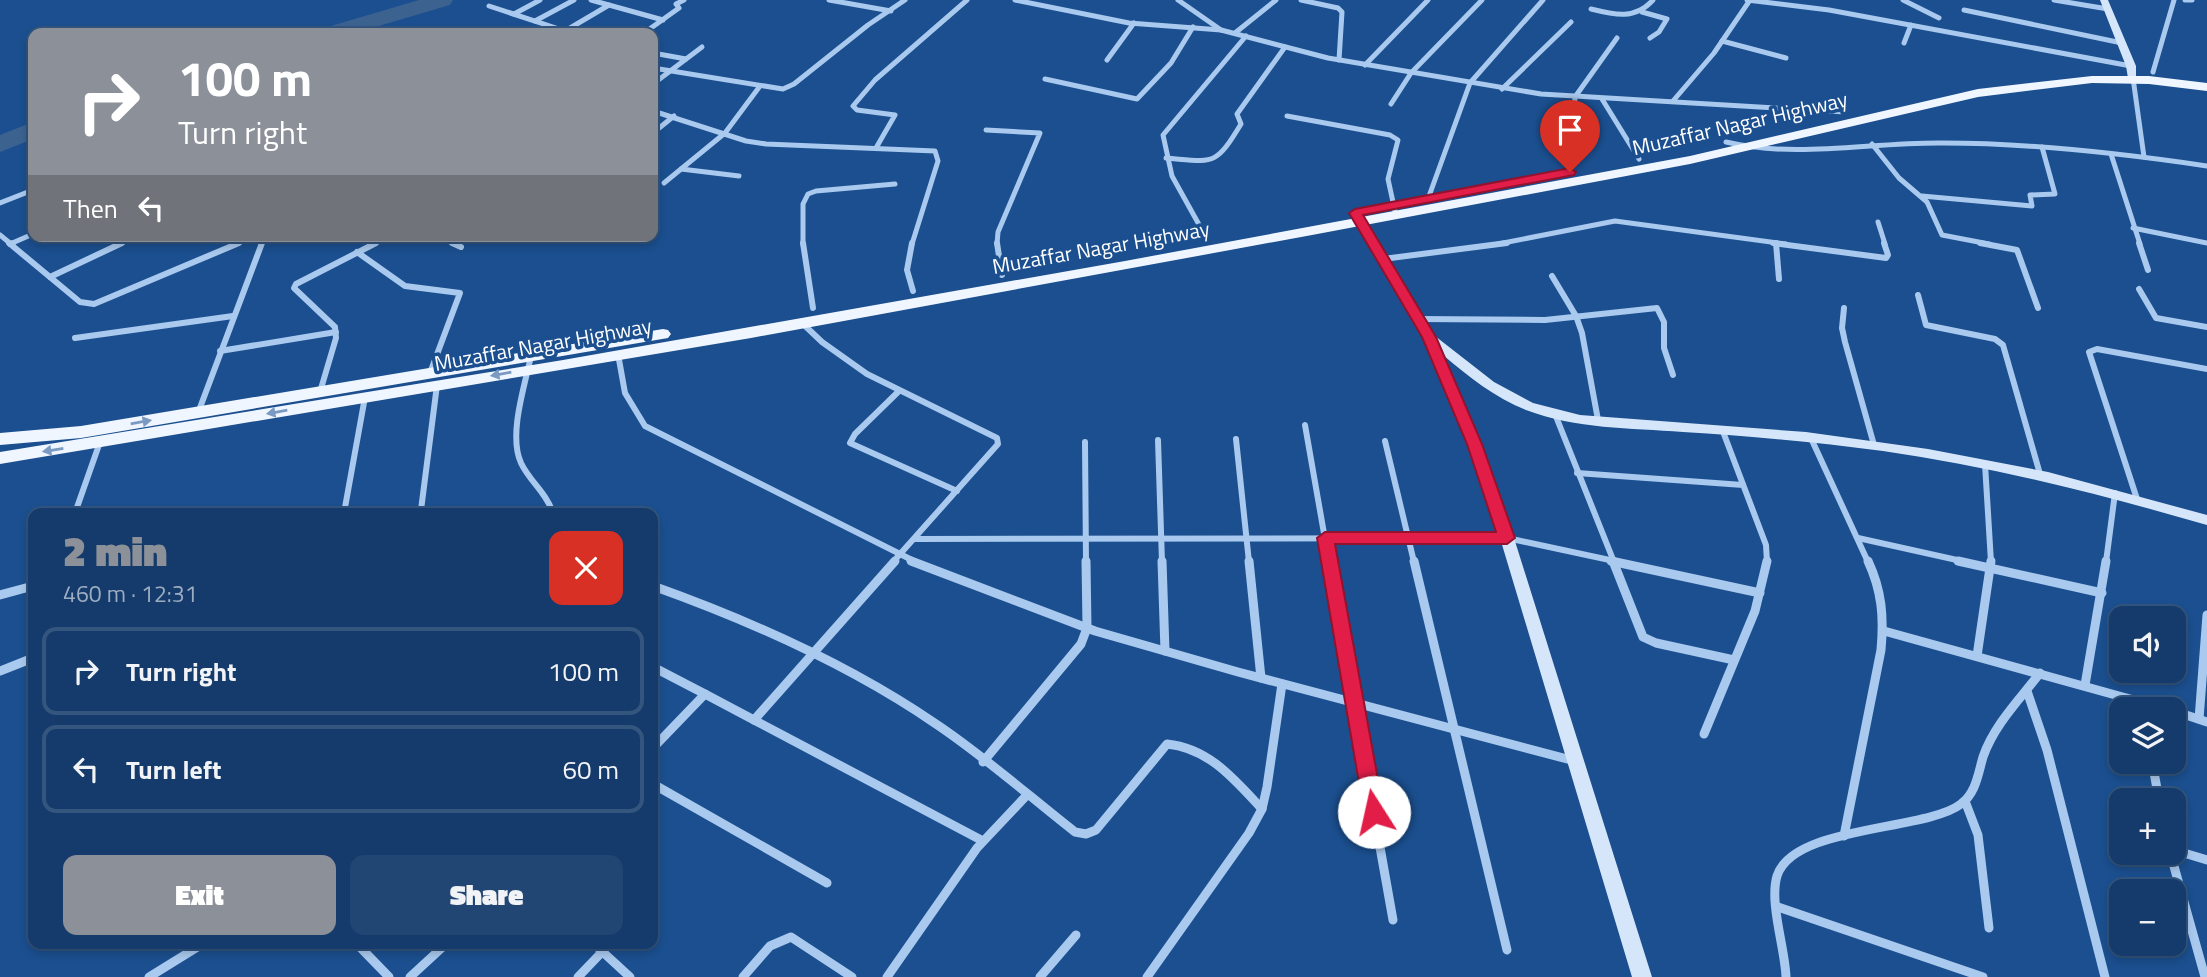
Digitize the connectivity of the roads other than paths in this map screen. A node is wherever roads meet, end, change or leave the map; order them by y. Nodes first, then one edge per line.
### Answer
1 (540, 0) edge
2 (574, 0) edge
3 (591, 0) edge
4 (684, 0) edge
5 (829, 0) edge
6 (905, 0) edge
7 (967, 0) edge
8 (1015, 0) edge
9 (1178, 0) edge
10 (1194, 0) edge
11 (1276, 0) edge
12 (1301, 0) edge
13 (1428, 0) edge
14 (1482, 0) edge
15 (1543, 0) edge
16 (1653, 0) edge
17 (1749, 0) edge
18 (1819, 0) edge
19 (1903, 0) edge
20 (2054, 0) edge
21 (2174, 0) edge
22 (2185, 0) edge
23 (2192, 0) edge
24 (1315, 1) edge
25 (2106, 4) edge
26 (610, 5) junction
27 (1187, 5) junction
28 (489, 6) dead end
29 (1819, 8) junction
30 (1591, 9) dead end
31 (891, 10) junction
32 (1964, 10) dead end
33 (1642, 12) junction
34 (513, 14) junction
35 (1938, 18) dead end
36 (663, 20) junction
37 (535, 22) junction
38 (1571, 22) dead end
39 (1134, 23) junction
40 (1911, 25) junction
41 (1193, 27) junction
42 (555, 28) edge
43 (570, 28) edge
44 (651, 28) edge
45 (1221, 30) junction
46 (1235, 33) junction
47 (1246, 36) junction
48 (1617, 38) dead end
49 (1650, 38) dead end
50 (1722, 41) junction
51 (1904, 43) dead end
52 (2122, 43) junction
53 (702, 47) dead end
54 (1285, 47) junction
55 (658, 54) edge
56 (1786, 58) dead end
57 (686, 59) junction
58 (1339, 60) junction
59 (1107, 61) dead end
60 (1365, 65) junction
61 (658, 69) edge
62 (671, 70) junction
63 (2132, 72) junction
64 (2153, 72) junction
65 (1411, 73) junction
66 (1045, 79) dead end
67 (2207, 80) edge
68 (658, 81) edge
69 (1470, 83) junction
70 (760, 86) junction
71 (2207, 87) edge
72 (1502, 89) junction
73 (1575, 97) junction
74 (1602, 99) junction
75 (1673, 101) junction
76 (1391, 104) dead end
77 (658, 112) edge
78 (1845, 112) junction
79 (674, 116) junction
80 (1287, 116) dead end
81 (658, 129) edge
82 (986, 130) dead end
83 (725, 133) junction
84 (1726, 142) junction
85 (1872, 144) junction
86 (1748, 147) junction
87 (2042, 147) junction
88 (876, 148) junction
89 (2111, 153) junction
90 (2144, 157) junction
91 (1166, 158) junction
92 (1639, 159) junction
93 (2207, 166) edge
94 (681, 169) junction
95 (1570, 172) junction
96 (739, 176) dead end
97 (664, 183) dead end
98 (895, 184) dead end
99 (28, 192) edge
100 (1922, 196) junction
101 (1428, 199) junction
102 (0, 203) edge
103 (1394, 211) junction
104 (1358, 217) junction
105 (1878, 222) dead end
106 (2133, 228) junction
107 (0, 235) edge
108 (28, 236) edge
109 (1207, 239) junction
110 (123, 242) edge
111 (240, 242) edge
112 (262, 242) edge
113 (377, 242) edge
114 (451, 242) edge
115 (1776, 242) junction
116 (2207, 243) edge
117 (10, 244) junction
118 (461, 247) dead end
119 (357, 252) junction
120 (1383, 260) junction
121 (2148, 270) dead end
122 (1002, 275) junction
123 (1552, 276) dead end
124 (50, 277) junction
125 (1779, 279) dead end
126 (2139, 289) dead end
127 (913, 291) junction
128 (1918, 295) dead end
129 (813, 308) junction
130 (1844, 308) dead end
131 (2038, 308) dead end
132 (233, 316) junction
133 (1576, 316) junction
134 (1418, 319) junction
135 (802, 322) junction
136 (2207, 327) edge
137 (336, 332) junction
138 (1429, 337) junction
139 (75, 338) dead end
140 (220, 351) junction
141 (618, 354) junction
142 (530, 362) junction
143 (2207, 369) edge
144 (1673, 375) dead end
145 (433, 379) junction
146 (320, 392) junction
147 (898, 393) junction
148 (365, 397) junction
149 (198, 413) junction
150 (1555, 414) junction
151 (1598, 421) junction
152 (1305, 425) dead end
153 (1721, 429) junction
154 (1810, 436) junction
155 (0, 439) edge
156 (1236, 439) dead end
157 (1158, 440) dead end
158 (1385, 441) dead end
159 (100, 442) junction
160 (1085, 442) dead end
161 (1874, 445) junction
162 (0, 458) edge
163 (1984, 464) junction
164 (1577, 473) junction
165 (2040, 474) junction
166 (1743, 485) junction
167 (957, 491) junction
168 (2115, 493) junction
169 (2137, 499) junction
170 (77, 508) edge
171 (345, 508) edge
172 (421, 508) edge
173 (551, 508) edge
174 (2207, 520) edge
175 (1086, 538) junction
176 (1163, 538) junction
177 (1245, 538) junction
178 (1325, 538) junction
179 (1410, 538) junction
180 (1507, 538) junction
181 (1858, 538) junction
182 (915, 539) junction
183 (899, 556) junction
184 (1612, 559) junction
185 (1990, 568) junction
186 (28, 587) edge
187 (658, 588) edge
188 (1760, 593) junction
189 (2102, 593) junction
190 (0, 595) edge
191 (2207, 615) edge
192 (1087, 628) junction
193 (1884, 631) junction
194 (1165, 651) junction
195 (813, 654) junction
196 (1977, 656) junction
197 (28, 660) edge
198 (1734, 660) junction
199 (658, 670) edge
200 (0, 671) edge
201 (2040, 673) junction
202 (1261, 678) junction
203 (1282, 684) junction
204 (2085, 685) junction
205 (2027, 691) junction
206 (705, 694) junction
207 (2119, 697) edge
208 (1356, 703) junction
209 (2186, 715) edge
210 (754, 720) junction
211 (2203, 721) edge
212 (1457, 730) junction
213 (1704, 734) dead end
214 (658, 743) edge
215 (983, 762) junction
216 (1575, 762) junction
217 (658, 787) edge
218 (1027, 795) junction
219 (1965, 801) junction
220 (1262, 809) junction
221 (1844, 836) junction
222 (983, 841) junction
223 (2186, 855) edge
224 (2207, 860) edge
225 (2176, 865) edge
226 (827, 883) dead end
227 (1778, 907) junction
228 (1393, 920) dead end
229 (1989, 929) dead end
230 (1076, 935) dead end
231 (194, 949) edge
232 (362, 949) edge
233 (440, 949) edge
234 (599, 949) edge
235 (1507, 950) dead end
236 (602, 952) junction
237 (149, 977) edge
238 (389, 977) edge
239 (410, 977) edge
240 (578, 977) edge
241 (630, 977) edge
242 (743, 977) edge
243 (852, 977) edge
244 (887, 977) edge
245 (1040, 977) edge
246 (1147, 977) edge
247 (1642, 977) edge
248 (1786, 977) edge
249 (1983, 977) edge
250 (2105, 977) edge
251 (2205, 977) edge

1 - 34 street
2 - 37 street
3 - 26 street
4 - 36 street
5 - 31 street
6 - 31 street
7 - 88 street
8 - 39 street
9 - 27 street
10 - 27 street
11 - 46 street
12 - 24 street
13 - 60 street
14 - 65 street
15 - 69 street
16 - 33 street
17 - 29 street
17 - 50 street
18 - 29 street
19 - 35 street
20 - 25 street
21 - 64 street
22 - 23 street
24 - 58 street
25 - 52 main road
26 - 36 street
26 - 43 street
27 - 45 street
28 - 34 street
29 - 40 street
30 - 33 street
31 - 70 street
32 - 52 street
33 - 49 street
34 - 37 street
36 - 44 street
37 - 42 street
38 - 72 street
39 - 41 street
39 - 59 street
40 - 51 street
40 - 63 street
41 - 45 street
41 - 66 street
45 - 46 street
46 - 47 street
47 - 54 street
47 - 91 street
48 - 73 street
50 - 56 street
50 - 75 street
52 - 63 main road
53 - 57 street
54 - 58 street
54 - 91 street
55 - 57 street
57 - 62 street
58 - 60 street
60 - 65 street
61 - 62 street
62 - 68 street
62 - 70 street
63 - 64 main road, Muzaffar Nagar Highway
63 - 71 main road, Muzaffar Nagar Highway
63 - 78 main road, Muzaffar Nagar Highway
63 - 86 main road, Muzaffar Nagar Highway
63 - 90 street
64 - 67 main road, Muzaffar Nagar Highway
65 - 69 street
65 - 76 street
69 - 72 street
69 - 101 street
70 - 83 street
72 - 73 street
73 - 74 street
73 - 95 street
74 - 75 street
74 - 92 street
75 - 78 street
77 - 79 street
78 - 84 main road, Muzaffar Nagar Highway
79 - 81 street
79 - 83 street
80 - 103 street
82 - 122 street
83 - 88 street
83 - 94 street
84 - 86 street
84 - 92 main road, Muzaffar Nagar Highway
85 - 86 street
85 - 87 street
85 - 100 street
86 - 103 main road, Muzaffar Nagar Highway
87 - 89 street
87 - 100 street
88 - 127 street
89 - 90 street
89 - 106 street
90 - 93 street
91 - 109 street
92 - 95 main road, Muzaffar Nagar Highway
94 - 96 street
94 - 97 street
95 - 101 main road, Muzaffar Nagar Highway
98 - 129 street
99 - 102 street
100 - 131 street
101 - 103 main road, Muzaffar Nagar Highway
103 - 104 main road, Muzaffar Nagar Highway
104 - 109 main road, Muzaffar Nagar Highway
104 - 120 main road
104 - 135 main road, Muzaffar Nagar Highway
105 - 115 street
106 - 116 street
106 - 121 street
107 - 117 street
108 - 117 street
109 - 122 main road, Muzaffar Nagar Highway
110 - 124 street
111 - 124 street
112 - 132 street
113 - 119 street
114 - 118 street
115 - 120 street
115 - 125 street
117 - 124 street
119 - 137 street
119 - 145 street
120 - 134 main road
122 - 127 main road, Muzaffar Nagar Highway
123 - 133 street
126 - 136 street
127 - 129 main road, Muzaffar Nagar Highway
128 - 165 street
129 - 142 main road, Muzaffar Nagar Highway
130 - 161 street
132 - 139 street
132 - 140 street
133 - 134 street
133 - 144 street
133 - 151 street
134 - 138 main road
135 - 141 main road, Muzaffar Nagar Highway
135 - 147 street
137 - 140 street
137 - 146 street
138 - 150 main road
138 - 180 main road
140 - 149 street
141 - 142 main road, Muzaffar Nagar Highway
141 - 183 street
142 - 145 main road, Muzaffar Nagar Highway
142 - 173 street
143 - 169 street
145 - 146 main road, Muzaffar Nagar Highway
145 - 148 main road, Muzaffar Nagar Highway
145 - 172 street
146 - 149 main road, Muzaffar Nagar Highway
147 - 167 street
147 - 167 street
148 -> 159 main road, Muzaffar Nagar Highway
148 - 171 street
155 -> 149 main road, Muzaffar Nagar Highway
150 - 151 main road
150 - 164 street
151 - 153 main road
152 - 178 street
153 - 154 main road
153 - 166 street
154 - 161 main road
154 - 181 street
156 - 177 street
157 - 176 street
158 - 179 street
159 -> 162 main road, Muzaffar Nagar Highway
159 - 170 street
160 - 175 street
161 - 163 main road
163 - 165 main road
163 - 185 street
164 - 166 street
164 - 184 street
165 - 168 main road
166 - 188 street
167 - 182 street
168 - 169 main road
168 - 189 street
169 - 174 main road
175 - 176 street
175 - 182 street
175 - 192 street
176 - 177 street
176 - 194 street
177 - 178 street
177 - 202 street
178 - 179 street
178 - 208 street
179 - 180 street
179 - 212 street
180 - 184 street
180 - 216 main road
181 - 185 street
181 - 193 street
182 - 183 street
183 - 192 street
183 - 195 street
184 - 188 street
184 - 198 street
185 - 189 street
185 - 196 street
186 - 190 street
187 - 195 street
188 - 198 street
189 - 204 street
191 - 211 street
192 - 194 street
192 - 215 street
193 - 196 street
193 - 221 street
194 - 202 street
195 - 210 street
195 - 215 street
196 - 201 street
197 - 200 street
198 - 213 street
199 - 206 street
201 - 204 street
201 - 205 street
202 - 203 street
203 - 208 street
203 - 220 street
204 - 207 street
205 - 219 street
205 - 250 street
206 - 210 street
206 - 214 street
208 - 212 street
208 - 228 street
209 - 211 street
210 - 222 street
212 - 216 street
212 - 235 street
215 - 218 street
216 - 247 main road
217 - 226 street
218 - 220 street
218 - 222 street
219 - 221 street
219 - 229 street
220 - 246 street
221 - 227 street
222 - 244 street
223 - 224 street
225 - 251 street
227 - 248 street
227 - 249 street
230 - 245 street
231 - 237 street
232 - 238 street
233 - 239 street
234 - 236 street
236 - 240 street
236 - 241 street
242 - 243 street

